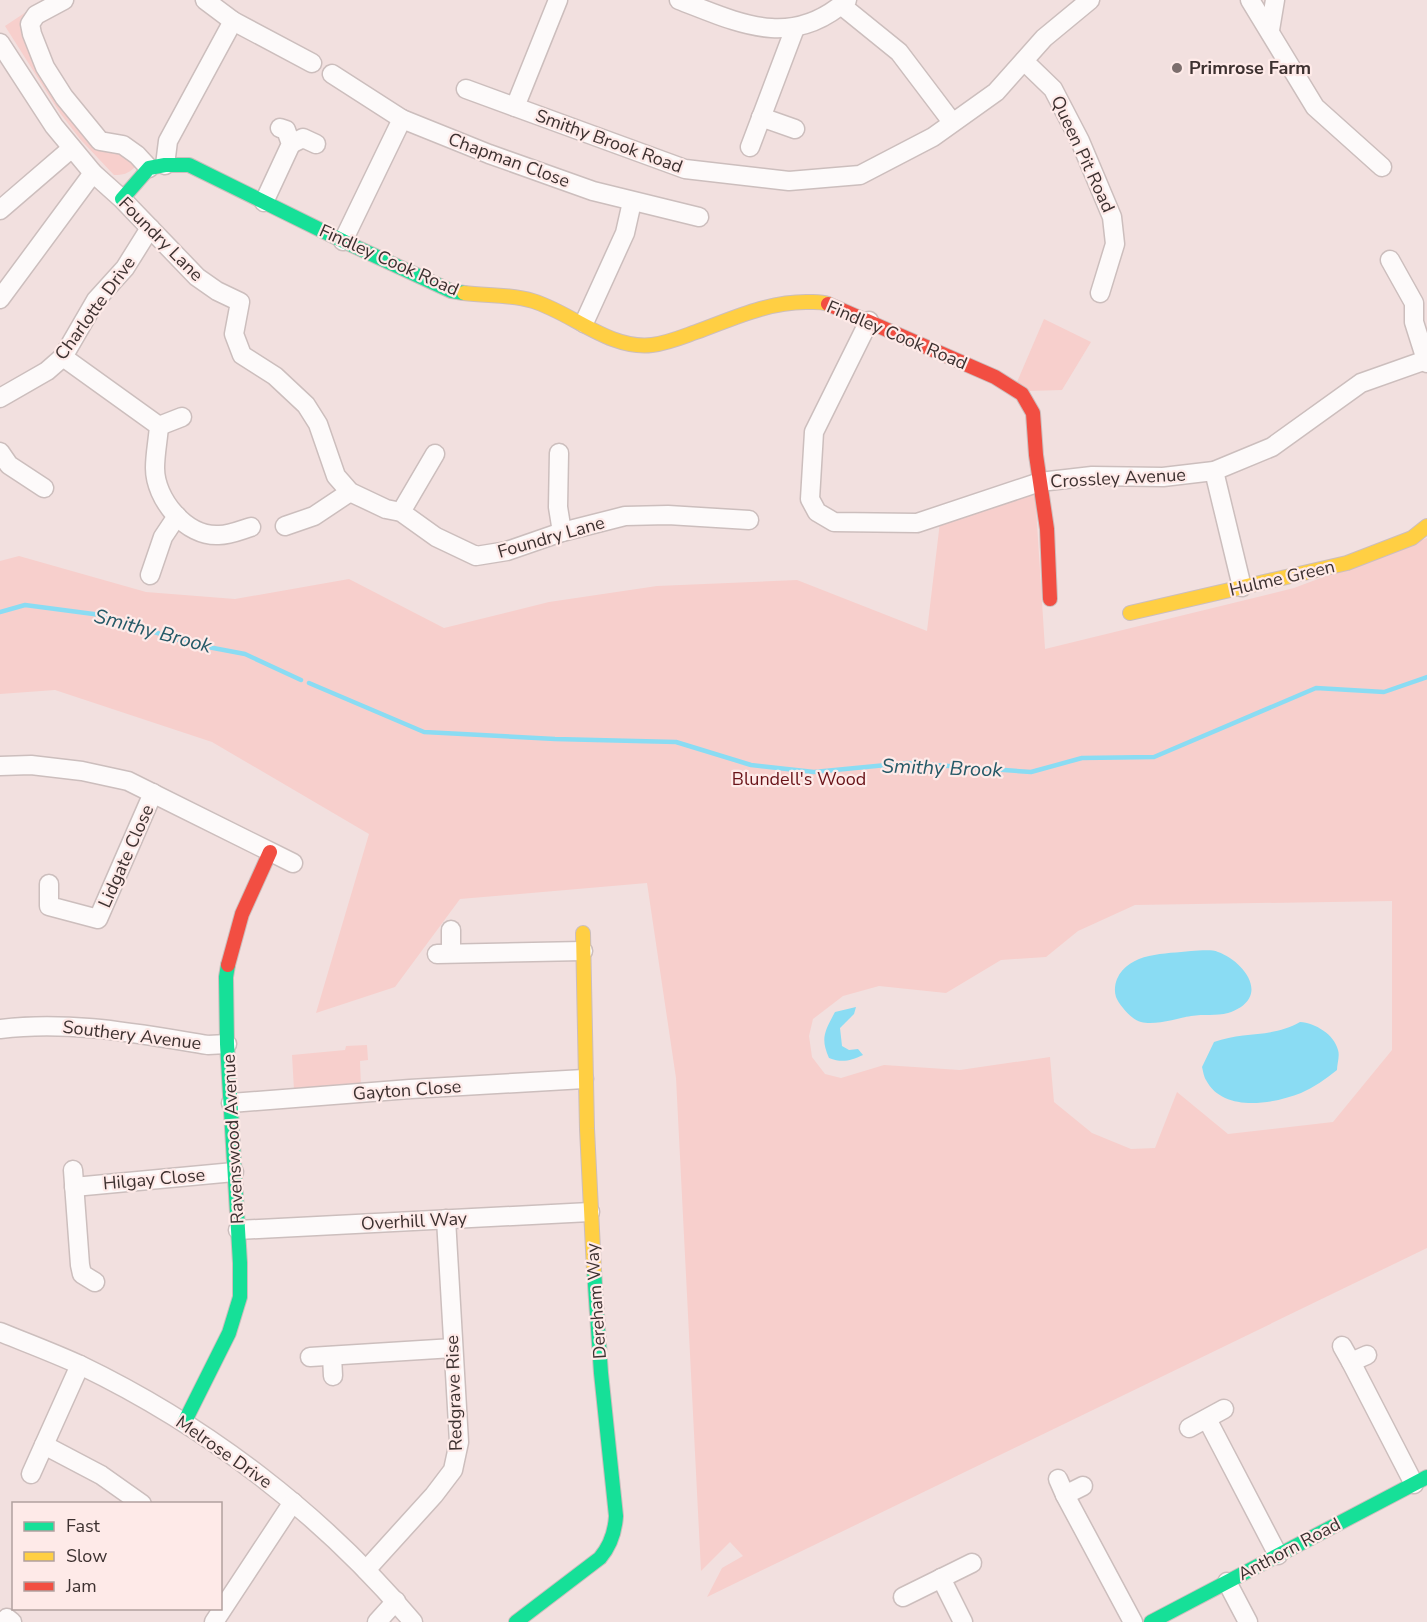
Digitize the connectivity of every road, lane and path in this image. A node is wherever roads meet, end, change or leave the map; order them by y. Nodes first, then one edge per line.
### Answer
1 (64, 0) edge
2 (205, 0) edge
3 (558, 0) edge
4 (680, 0) edge
5 (1090, 0) edge
6 (1250, 0) edge
7 (1275, 0) edge
8 (844, 2) edge
9 (233, 21) junction
10 (795, 28) junction
11 (1270, 30) junction
12 (1, 48) edge
13 (1024, 60) junction
14 (312, 63) dead end
15 (332, 74) dead end
16 (466, 89) dead end
17 (515, 107) junction
18 (761, 117) junction
19 (402, 119) junction
20 (952, 122) junction
21 (280, 128) dead end
22 (795, 129) dead end
23 (291, 144) junction
24 (316, 144) dead end
25 (750, 147) dead end
26 (72, 148) junction
27 (157, 167) junction
28 (1382, 167) dead end
29 (93, 173) junction
30 (122, 199) junction
31 (264, 202) junction
32 (632, 202) junction
33 (0, 210) edge
34 (699, 217) dead end
35 (150, 228) junction
36 (343, 241) junction
37 (1390, 260) dead end
38 (1100, 292) dead end
39 (0, 299) edge
40 (869, 321) junction
41 (584, 323) junction
42 (63, 357) junction
43 (1426, 362) edge
44 (0, 398) edge
45 (182, 417) dead end
46 (159, 426) junction
47 (0, 452) edge
48 (559, 453) dead end
49 (435, 454) dead end
50 (1214, 471) junction
51 (1040, 482) junction
52 (44, 488) dead end
53 (350, 492) junction
54 (401, 512) junction
55 (177, 516) junction
56 (749, 520) dead end
57 (285, 526) dead end
58 (1427, 526) edge
59 (251, 527) dead end
60 (562, 532) junction
61 (150, 575) dead end
62 (1242, 587) junction
63 (1050, 599) dead end
64 (1130, 612) dead end
65 (0, 766) edge
66 (153, 793) junction
67 (270, 852) junction
68 (293, 863) dead end
69 (50, 884) dead end
70 (451, 930) dead end
71 (583, 942) joint
72 (0, 1029) edge
73 (227, 1044) junction
74 (584, 1079) junction
75 (231, 1103) junction
76 (234, 1172) junction
77 (590, 1212) junction
78 (447, 1219) junction
79 (238, 1230) junction
80 (95, 1282) dead end
81 (0, 1332) edge
82 (1342, 1346) dead end
83 (453, 1348) junction
84 (332, 1356) junction
85 (310, 1357) dead end
86 (80, 1365) junction
87 (333, 1376) dead end
88 (1224, 1409) dead end
89 (1207, 1419) junction
90 (184, 1423) junction
91 (1189, 1428) dead end
92 (44, 1445) junction
93 (31, 1474) dead end
94 (1420, 1481) edge
95 (1083, 1486) dead end
96 (140, 1502) edge
97 (293, 1502) junction
98 (1278, 1555) junction
99 (972, 1563) dead end
100 (366, 1570) junction
101 (941, 1578) junction
102 (1227, 1582) junction
103 (903, 1597) dead end
104 (396, 1601) junction
105 (222, 1610) edge
106 (377, 1622) edge
107 (413, 1622) edge
108 (516, 1622) edge
109 (963, 1622) edge
110 (1133, 1622) edge
111 (1152, 1622) edge
112 (1248, 1622) edge

1 - 27 street
2 - 9 street
3 - 17 street
4 - 10 street
5 - 13 street, Smithy Brook Road
6 - 11 street
7 - 11 street
8 - 10 street
8 - 20 street
9 - 14 street
9 - 27 street
10 - 18 street
11 - 28 street
12 - 26 street, Foundry Lane
13 - 20 street, Smithy Brook Road
13 - 38 street, Queen Pit Road
15 - 19 street, Chapman Close
16 - 17 street, Smithy Brook Road
17 - 20 street, Smithy Brook Road
18 - 22 street
18 - 25 street
19 - 32 street, Chapman Close
19 - 36 street
21 - 23 street
23 - 24 street
23 - 31 street
26 - 29 street, Foundry Lane
26 - 33 street
27 - 30 street
27 - 31 street, Findley Cook Road
29 - 30 street, Foundry Lane
29 - 39 street
30 - 35 street, Foundry Lane
31 - 36 street, Findley Cook Road
32 - 34 street, Chapman Close
32 - 41 street
35 - 42 street, Charlotte Drive
35 - 53 street, Foundry Lane
36 - 41 street, Findley Cook Road
37 - 43 street
40 - 41 street, Findley Cook Road
40 - 51 street, Findley Cook Road
40 - 51 street, Crossley Avenue
42 - 44 street, Charlotte Drive
42 - 46 street
43 - 50 street, Crossley Avenue
45 - 46 street
46 - 55 street
47 - 52 street
48 - 60 street
49 - 54 street
50 - 51 street, Crossley Avenue
50 - 62 street
51 - 63 street, Findley Cook Road
53 - 54 street, Foundry Lane
53 - 57 street
54 - 60 street, Foundry Lane
55 - 59 street
55 - 61 street
56 - 60 street, Foundry Lane
58 - 62 street, Hulme Green
62 - 64 street, Hulme Green
65 - 66 street
66 - 67 street
66 - 69 street, Lidgate Close
67 - 68 street
67 - 73 street, Ravenswood Avenue
70 - 71 street
71 - 74 street, Dereham Way
72 - 73 street, Southery Avenue
73 - 75 street, Ravenswood Avenue
74 - 75 street, Gayton Close
74 - 77 street, Dereham Way
75 - 76 street, Ravenswood Avenue
76 - 79 street, Ravenswood Avenue
76 - 80 street, Hilgay Close
77 - 78 street, Overhill Way
77 - 108 street, Dereham Way
78 - 79 street, Overhill Way
78 - 83 street, Redgrave Rise
79 - 90 street, Ravenswood Avenue
81 - 86 street, Melrose Drive
82 - 94 street
83 - 84 street
83 - 100 street, Redgrave Rise
84 - 85 street
84 - 87 street
86 - 90 street, Melrose Drive
86 - 92 street
88 - 89 street
89 - 91 street
89 - 98 street
90 - 97 street, Melrose Drive
92 - 93 street
92 - 96 street
94 - 98 street, Anthorn Road
95 - 110 street
97 - 100 street, Melrose Drive
97 - 105 street
98 - 102 street, Anthorn Road
99 - 101 street
100 - 104 street, Melrose Drive
101 - 103 street
101 - 109 street
102 - 111 street, Anthorn Road
102 - 112 street
104 - 106 street
104 - 107 street, Melrose Drive

